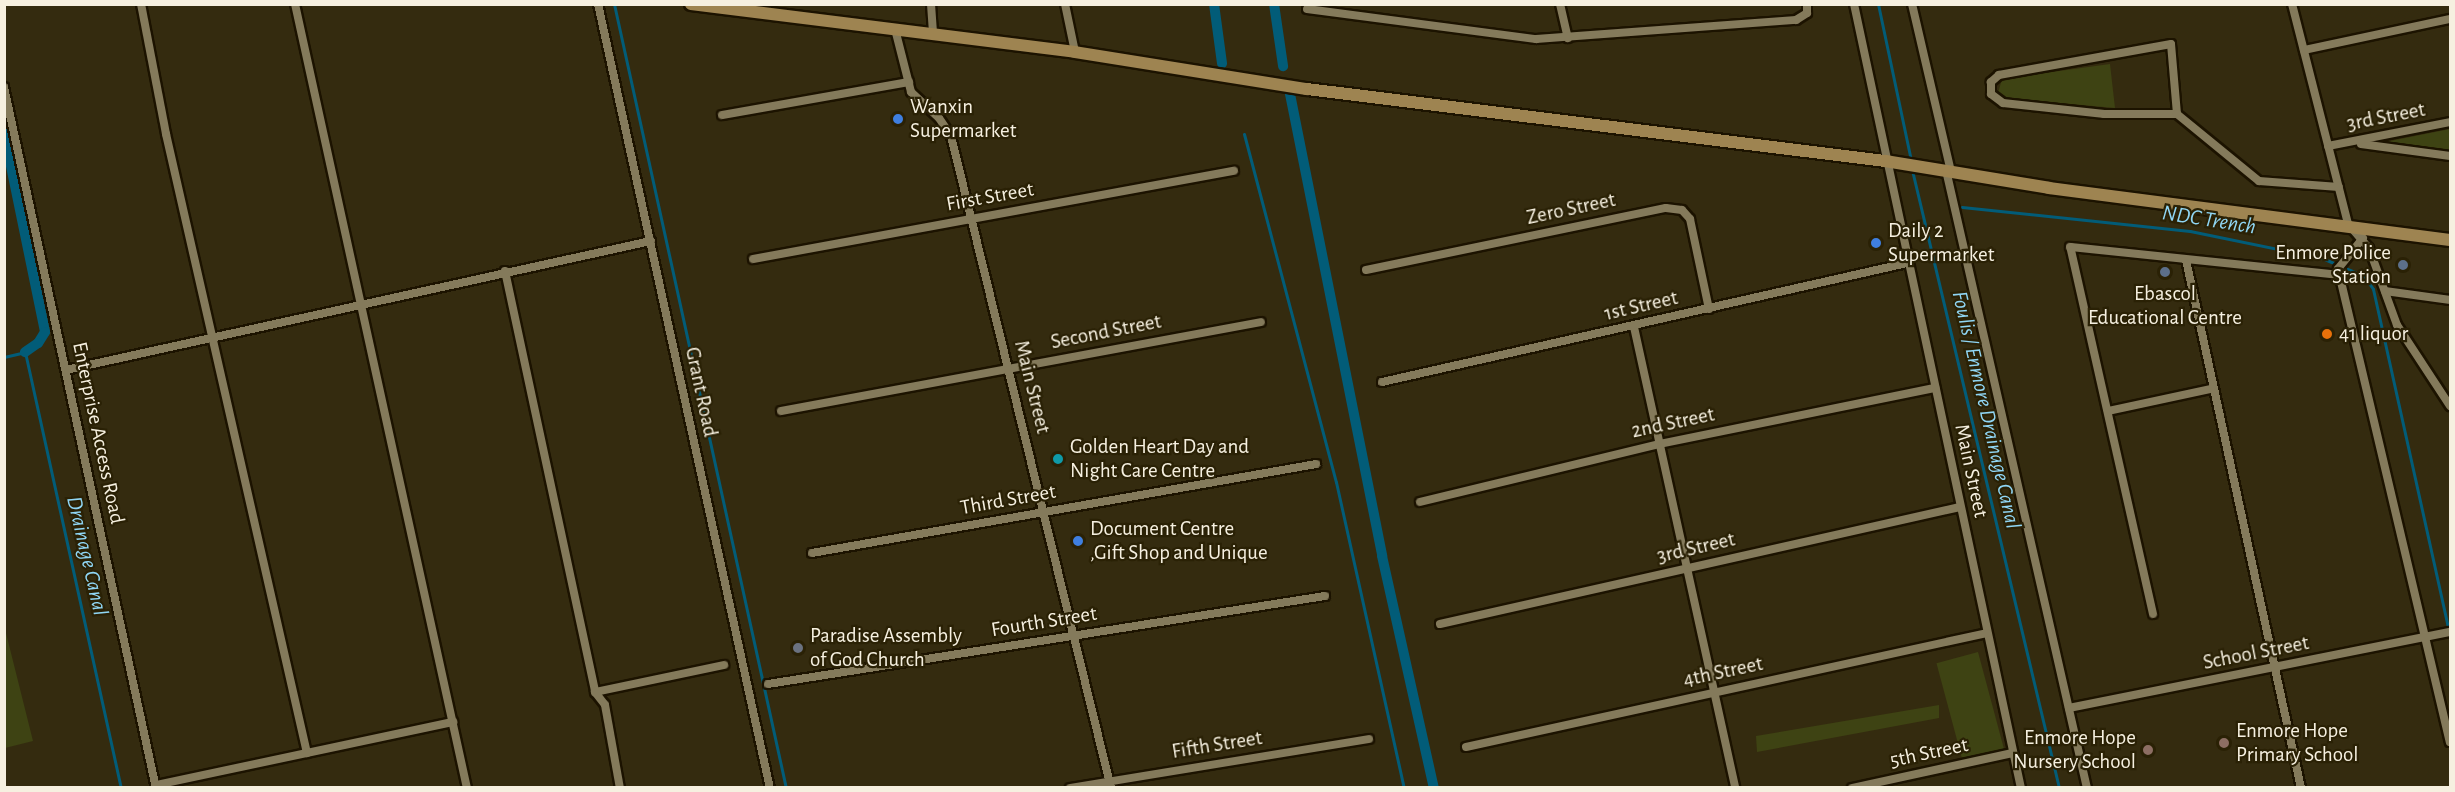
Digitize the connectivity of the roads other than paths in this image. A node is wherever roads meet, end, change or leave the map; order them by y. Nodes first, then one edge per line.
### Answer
1 (141, 4) edge
2 (295, 4) edge
3 (598, 4) edge
4 (691, 4) edge
5 (1065, 4) edge
6 (1560, 4) edge
7 (1806, 4) edge
8 (1854, 4) edge
9 (1912, 4) edge
10 (2292, 4) edge
11 (931, 5) edge
12 (730, 7) edge
13 (1307, 9) dead end
14 (2451, 19) edge
15 (895, 29) junction
16 (927, 33) junction
17 (1568, 38) junction
18 (2304, 50) junction
19 (1075, 52) junction
20 (909, 82) junction
21 (4, 87) edge
22 (2177, 114) junction
23 (722, 115) dead end
24 (2451, 122) edge
25 (2354, 143) junction
26 (2328, 146) junction
27 (2451, 156) edge
28 (1885, 161) junction
29 (1948, 170) junction
30 (1234, 171) dead end
31 (2339, 187) junction
32 (972, 219) junction
33 (2348, 224) junction
34 (2363, 238) junction
35 (2451, 240) edge
36 (651, 241) junction
37 (753, 259) dead end
38 (2186, 260) junction
39 (1907, 263) junction
40 (1366, 270) dead end
41 (505, 271) junction
42 (2339, 272) junction
43 (2385, 291) junction
44 (2451, 300) edge
45 (364, 306) junction
46 (1709, 309) junction
47 (1261, 322) dead end
48 (1634, 327) junction
49 (214, 338) junction
50 (1009, 368) junction
51 (66, 370) junction
52 (1382, 382) dead end
53 (1935, 388) junction
54 (2211, 389) junction
55 (2451, 406) edge
56 (781, 411) dead end
57 (2108, 411) junction
58 (1659, 444) junction
59 (1316, 464) dead end
60 (1420, 502) dead end
61 (1960, 507) junction
62 (1045, 512) junction
63 (812, 553) dead end
64 (1686, 568) junction
65 (1325, 596) dead end
66 (2153, 614) dead end
67 (1440, 624) dead end
68 (2451, 632) edge
69 (1987, 633) junction
70 (1076, 635) junction
71 (2426, 637) junction
72 (724, 665) dead end
73 (2274, 668) junction
74 (768, 684) dead end
75 (595, 692) junction
76 (1714, 692) junction
77 (2069, 708) junction
78 (453, 722) junction
79 (1369, 739) dead end
80 (2451, 742) edge
81 (1466, 747) dead end
82 (307, 753) junction
83 (2013, 753) junction
84 (1110, 784) edge
85 (156, 786) edge
86 (466, 788) edge
87 (620, 788) edge
88 (770, 788) edge
89 (1070, 788) edge
90 (1735, 788) edge
91 (1852, 788) edge
92 (2021, 788) edge
93 (2087, 788) edge
94 (2301, 788) edge

1 - 49 street
2 - 45 street
3 - 36 street, Grant Road
4 - 12 main road
5 - 19 street
6 - 17 street
7 - 17 street
8 - 28 street, Main Street
9 - 29 street
10 - 18 street
11 - 16 street
12 - 15 main road
13 - 17 street
14 - 18 street
15 - 16 main road
15 - 20 street
16 - 19 main road
18 - 26 street
19 - 28 main road
20 - 23 street
20 - 32 street, Main Street
21 - 51 street, Enterprise Access Road
22 - 22 street
22 - 31 street
24 - 25 street, 3rd Street
25 - 26 street, 3rd Street
25 - 27 street
26 - 31 street
28 - 29 main road
28 - 39 street, Main Street
29 - 33 main road
29 - 77 street
30 - 32 street, First Street
31 - 33 street
32 - 37 street, First Street
32 - 50 street, Main Street
33 - 34 street
33 - 35 main road
34 - 42 street
34 - 43 street
36 - 41 street
36 - 88 street, Grant Road
38 - 42 street
38 - 54 street
38 - 57 street
39 - 46 street, 1st Street
39 - 53 street, Main Street
40 - 46 street, Zero Street
41 - 45 street
41 - 75 street
42 - 71 street
43 - 44 street
43 - 55 street
45 - 49 street
45 - 78 street
46 - 48 street, 1st Street
47 - 50 street, Second Street
48 - 52 street, 1st Street
48 - 58 street
49 - 51 street
49 - 82 street
50 - 56 street, Second Street
50 - 62 street, Main Street
51 - 85 street, Enterprise Access Road
53 - 58 street, 2nd Street
53 - 61 street, Main Street
54 - 57 street
54 - 73 street
57 - 66 street
58 - 60 street, 2nd Street
58 - 64 street
59 - 62 street, Third Street
61 - 64 street, 3rd Street
61 - 69 street, Main Street
62 - 63 street, Third Street
62 - 70 street, Main Street
64 - 67 street, 3rd Street
64 - 76 street
65 - 70 street, Fourth Street
68 - 71 street, School Street
69 - 76 street, 4th Street
69 - 83 street, Main Street
70 - 74 street, Fourth Street
70 - 84 street, Main Street
71 - 73 street, School Street
71 - 80 street
72 - 75 street
73 - 77 street, School Street
73 - 94 street
75 - 87 street
76 - 81 street, 4th Street
76 - 90 street
77 - 93 street
78 - 82 street
78 - 86 street
79 - 84 street, Fifth Street
82 - 85 street
83 - 91 street, 5th Street
83 - 92 street, Main Street
84 - 89 street, Fifth Street

